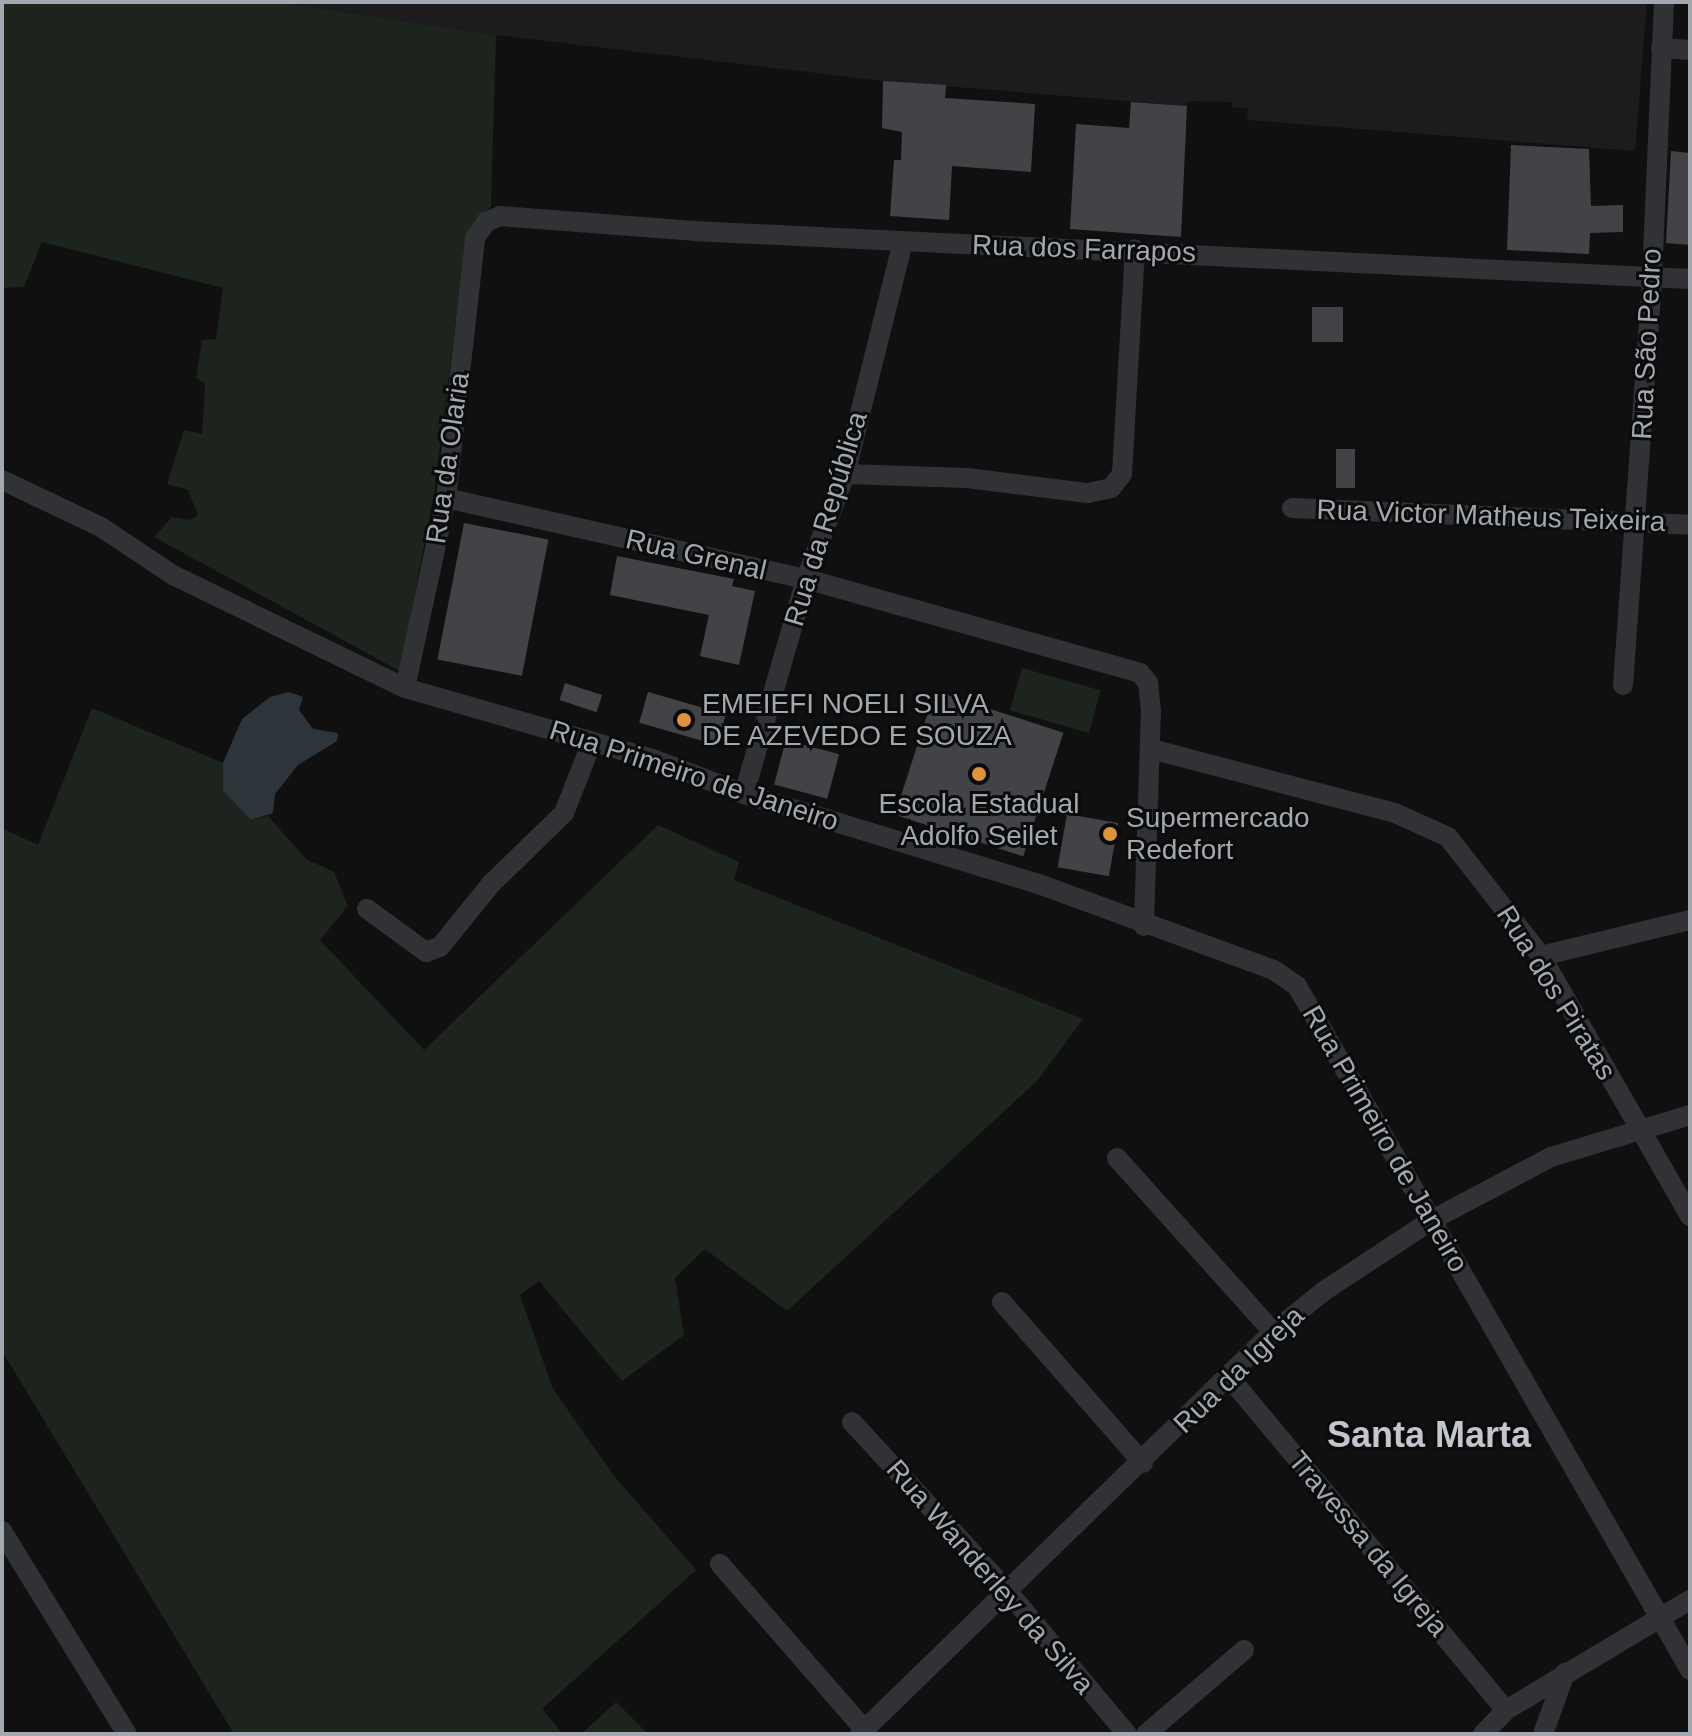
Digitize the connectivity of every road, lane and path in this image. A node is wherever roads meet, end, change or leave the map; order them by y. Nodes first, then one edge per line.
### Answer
1 (1664, 2) edge
2 (1661, 48) junction
3 (1690, 50) edge
4 (481, 226) joint
5 (903, 242) junction
6 (1135, 249) junction
7 (1652, 277) junction
8 (1690, 279) edge
9 (845, 474) junction
10 (2, 480) edge
11 (446, 498) junction
12 (1292, 508) dead end
13 (1636, 522) junction
14 (1690, 525) edge
15 (806, 579) junction
16 (1623, 685) dead end
17 (405, 688) junction
18 (592, 742) junction
19 (1151, 749) junction
20 (744, 794) junction
21 (367, 909) dead end
22 (1690, 920) edge
23 (1144, 926) junction
24 (1541, 956) junction
25 (1690, 1115) edge
26 (1638, 1128) junction
27 (1117, 1158) dead end
28 (1690, 1216) edge
29 (1430, 1221) junction
30 (1002, 1302) dead end
31 (1273, 1332) junction
32 (1230, 1378) junction
33 (852, 1422) dead end
34 (1143, 1463) junction
35 (2, 1531) edge
36 (720, 1564) dead end
37 (1009, 1593) junction
38 (1690, 1600) edge
39 (1661, 1616) junction
40 (1244, 1650) dead end
41 (1690, 1670) edge
42 (1565, 1673) junction
43 (1506, 1710) junction
44 (862, 1732) edge
45 (127, 1734) edge
46 (1127, 1734) edge
47 (1146, 1734) edge
48 (1483, 1734) edge
49 (1543, 1734) edge

1 - 2 street, Rua São Pedro
2 - 3 street
2 - 7 street, Rua São Pedro
4 - 5 street, Rua dos Farrapos
4 - 11 street, Rua da Olaria
5 - 6 street, Rua dos Farrapos
5 - 9 street, Rua da República
6 - 7 street, Rua dos Farrapos
6 - 9 street
7 - 8 street, Rua dos Farrapos
7 - 13 street, Rua São Pedro
9 - 15 street, Rua da República
10 - 17 street, Rua Primeiro de Janeiro
11 - 15 street, Rua Grenal
11 - 17 street, Rua da Olaria
12 - 13 street, Rua Victor Matheus Teixeira
13 - 14 street, Rua Victor Matheus Teixeira
13 - 16 street, Rua São Pedro
15 - 19 street, Rua Grenal
15 - 20 street, Rua da República
17 - 18 street, Rua Primeiro de Janeiro
18 - 20 street, Rua Primeiro de Janeiro
18 - 21 street
19 - 23 street
19 - 24 street, Rua dos Piratas
20 - 23 street, Rua Primeiro de Janeiro
22 - 24 street
23 - 29 street, Rua Primeiro de Janeiro
24 - 26 street, Rua dos Piratas
25 - 26 street, Rua da Igreja
26 - 28 street, Rua dos Piratas
26 - 29 street, Rua da Igreja
27 - 31 street
29 - 31 street, Rua da Igreja
29 - 39 street, Rua Primeiro de Janeiro
30 - 34 street
31 - 32 street, Rua da Igreja
32 - 34 street, Rua da Igreja
32 - 43 street, Travessa da Igreja
33 - 37 street, Rua Wanderley da Silva
34 - 37 street, Rua da Igreja
35 - 45 street
36 - 44 street
37 - 44 street, Rua da Igreja
37 - 46 street, Rua Wanderley da Silva
38 - 39 street
39 - 41 street, Rua Primeiro de Janeiro
39 - 42 street
40 - 47 street
42 - 43 street
42 - 49 street
43 - 48 street

